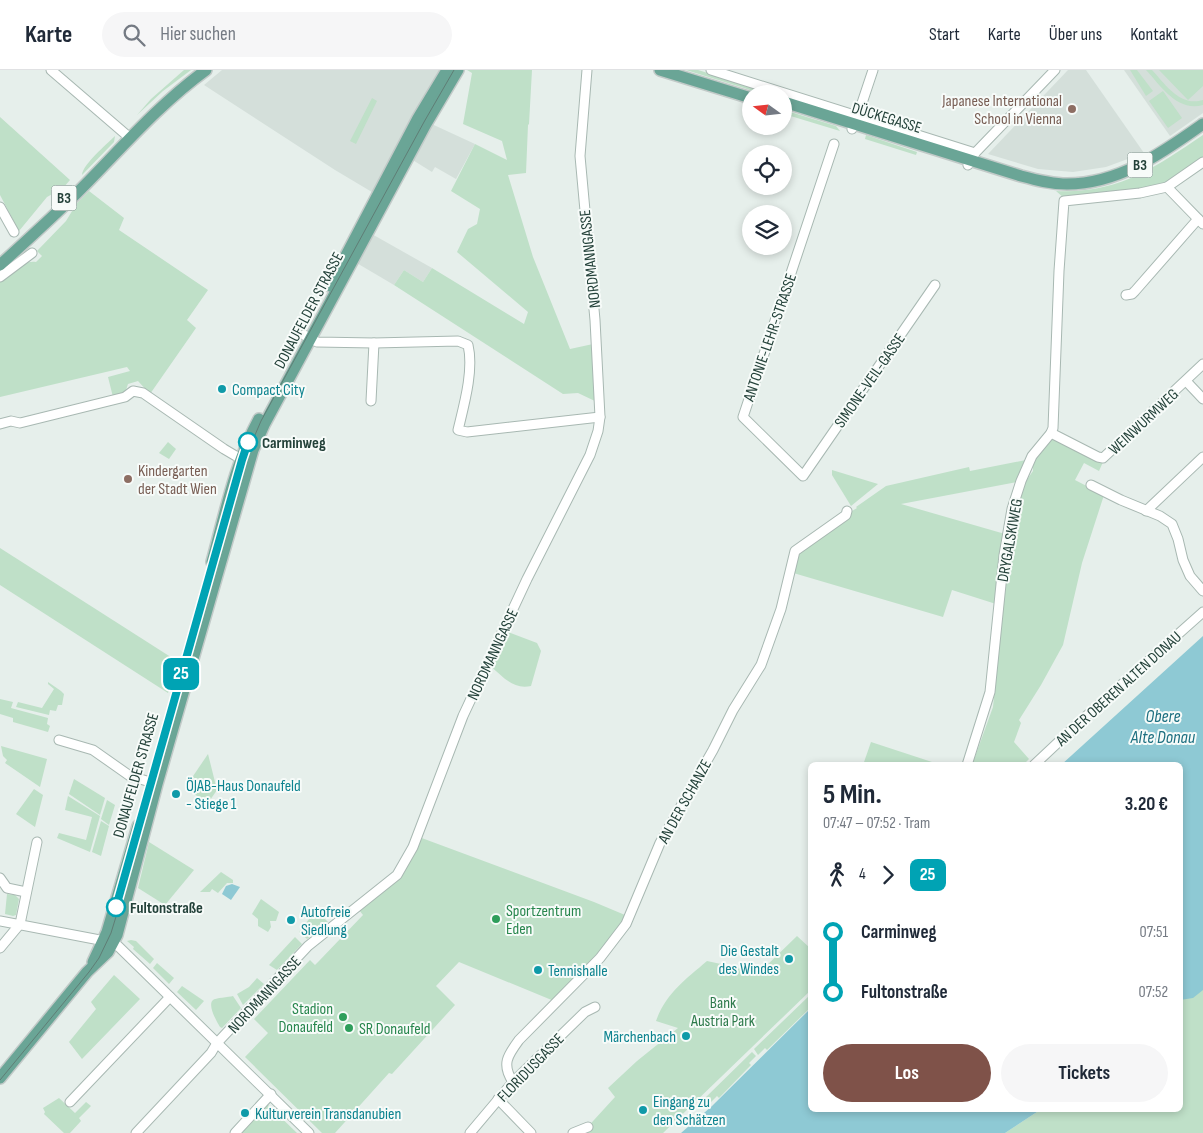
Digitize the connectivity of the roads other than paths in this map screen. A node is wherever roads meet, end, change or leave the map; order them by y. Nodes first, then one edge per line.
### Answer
1 (51, 70) edge
2 (194, 70) edge
3 (206, 70) edge
4 (447, 70) edge
5 (458, 70) edge
6 (587, 70) edge
7 (660, 70) edge
8 (682, 70) edge
9 (711, 70) edge
10 (873, 70) edge
11 (1056, 70) edge
12 (742, 89) edge
13 (742, 95) edge
14 (792, 104) edge
15 (792, 110) edge
16 (855, 123) junction
17 (1203, 124) edge
18 (1203, 129) edge
19 (128, 136) junction
20 (834, 144) dead end
21 (971, 160) junction
22 (1203, 162) edge
23 (1068, 185) junction
24 (1167, 187) junction
25 (0, 207) edge
26 (1200, 222) edge
27 (14, 232) dead end
28 (32, 252) dead end
29 (0, 260) edge
30 (0, 265) edge
31 (0, 278) edge
32 (935, 285) dead end
33 (1126, 295) dead end
34 (308, 337) junction
35 (374, 343) junction
36 (1203, 364) edge
37 (1186, 381) junction
38 (1203, 399) edge
39 (371, 401) dead end
40 (600, 417) junction
41 (0, 424) edge
42 (1051, 433) junction
43 (1203, 457) edge
44 (245, 461) junction
45 (803, 476) joint
46 (1091, 486) dead end
47 (847, 511) dead end
48 (1146, 511) junction
49 (1203, 591) edge
50 (1203, 612) edge
51 (59, 740) dead end
52 (968, 762) edge
53 (1037, 762) edge
54 (153, 783) junction
55 (36, 842) dead end
56 (0, 878) edge
57 (26, 892) junction
58 (0, 921) edge
59 (20, 924) junction
60 (107, 942) junction
61 (0, 948) edge
62 (170, 997) junction
63 (595, 1007) dead end
64 (217, 1043) junction
65 (0, 1078) edge
66 (513, 1082) junction
67 (271, 1094) junction
68 (498, 1099) junction
69 (70, 1102) dead end
70 (588, 1127) dead end
71 (136, 1133) edge
72 (234, 1133) edge
73 (309, 1133) edge
74 (470, 1133) edge
75 (531, 1133) edge
76 (573, 1133) edge

1 - 19 street
2 - 19 main road, B3
3 - 19 main road, B3
4 - 34 main road, DONAUFELDER STRASSE
5 - 34 main road, DONAUFELDER STRASSE
6 - 40 street, NORDMANNGASSE
7 - 13 main road
8 - 12 main road
9 - 16 street, DÜCKEGASSE
10 - 16 street
11 - 21 street
14 - 16 main road, DÜCKEGASSE / B3
15 - 16 main road, DÜCKEGASSE / B3
16 - 21 main road, DÜCKEGASSE / B3
17 - 23 main road, B3
18 - 23 main road, B3
19 - 29 main road, B3
19 - 30 main road, B3
20 - 45 street, ANTONIE-LEHR-STRASSE
21 - 23 main road, DÜCKEGASSE / B3
22 - 24 street
24 - 26 street
24 - 42 street
25 - 27 street
26 - 33 street
28 - 31 street
32 - 45 street, SIMONE-VEIL-GASSE
34 - 35 street
34 - 44 main road, DONAUFELDER STRASSE
35 - 39 street
35 - 40 street
36 - 37 street, WEINWURMWEG
37 - 38 street
37 - 42 street, WEINWURMWEG
40 - 64 street, NORDMANNGASSE
41 - 44 street
42 - 52 street, DRYGALSKIWEG
43 - 48 street
44 - 54 main road, DONAUFELDER STRASSE
46 - 48 street
47 - 66 street, AN DER SCHANZE
48 - 49 street
50 - 53 street, AN DER OBEREN ALTEN DONAU
51 - 54 street
54 - 60 main road, DONAUFELDER STRASSE
55 - 57 street
56 - 57 street
57 - 59 street
58 - 59 street
59 - 60 street
59 - 61 street
60 - 62 street
60 - 65 main road, DONAUFELDER STRASSE
62 - 64 street
62 - 69 street
63 - 66 street, FLORIDUSGASSE
64 - 67 street
64 - 71 street, NORDMANNGASSE
66 - 68 street, FLORIDUSGASSE
67 - 72 street
67 - 73 street
68 - 74 street, FLORIDUSGASSE
68 - 75 street
70 - 76 street

